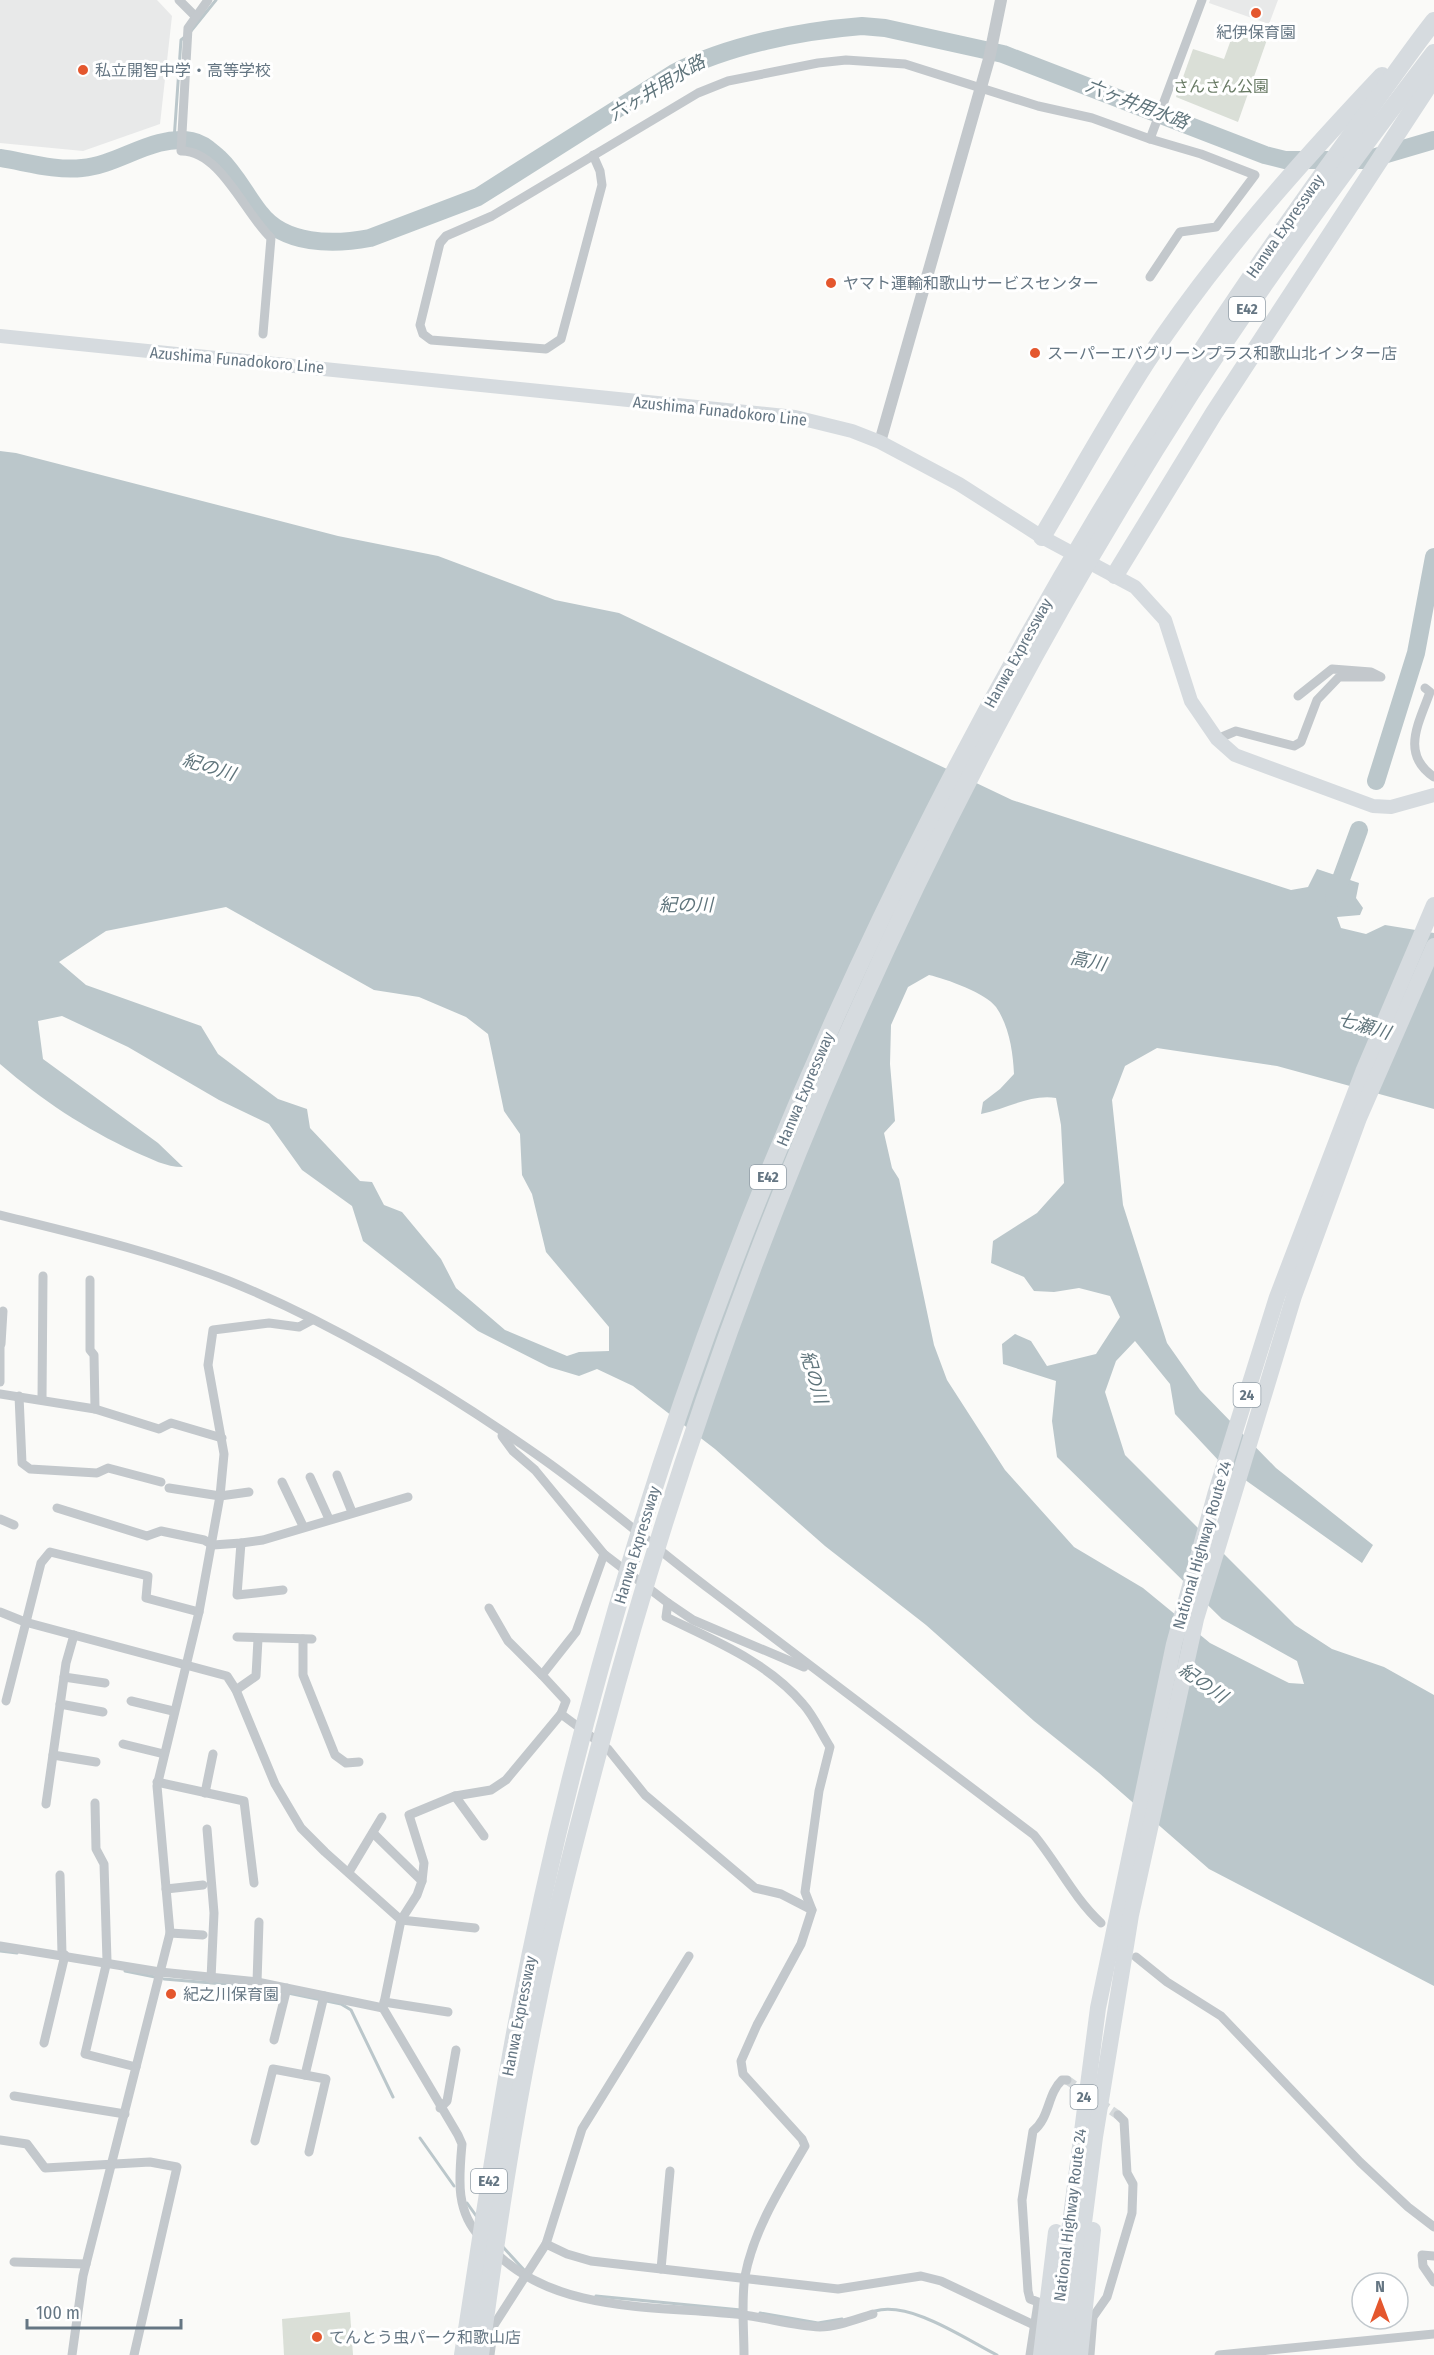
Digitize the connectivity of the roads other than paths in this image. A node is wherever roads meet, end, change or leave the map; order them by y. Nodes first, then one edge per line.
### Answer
1 (179, 0) edge
2 (208, 0) edge
3 (1001, 0) edge
4 (1202, 0) edge
5 (195, 16) junction
6 (1431, 24) edge
7 (1434, 53) edge
8 (1434, 76) edge
9 (981, 86) junction
10 (1150, 139) junction
11 (593, 155) junction
12 (1150, 277) dead end
13 (263, 334) dead end
14 (0, 336) edge
15 (1153, 440) junction
16 (880, 442) junction
17 (1042, 537) junction
18 (1076, 567) junction
19 (1115, 575) junction
20 (1425, 688) dead end
21 (1298, 696) dead end
22 (1217, 739) junction
23 (1434, 777) edge
24 (1434, 795) edge
25 (1434, 905) edge
26 (1434, 946) edge
27 (0, 1215) edge
28 (43, 1276) dead end
29 (90, 1280) dead end
30 (3, 1311) dead end
31 (312, 1320) junction
32 (0, 1344) edge
33 (0, 1382) edge
34 (0, 1394) edge
35 (19, 1396) junction
36 (42, 1399) junction
37 (95, 1409) junction
38 (499, 1431) junction
39 (222, 1438) junction
40 (337, 1475) dead end
41 (310, 1477) dead end
42 (282, 1482) dead end
43 (249, 1492) dead end
44 (220, 1496) junction
45 (408, 1497) dead end
46 (57, 1508) dead end
47 (352, 1512) junction
48 (0, 1519) edge
49 (329, 1519) junction
50 (14, 1526) dead end
51 (303, 1526) junction
52 (241, 1543) junction
53 (213, 1545) junction
54 (604, 1554) junction
55 (283, 1590) dead end
56 (668, 1604) junction
57 (489, 1608) dead end
58 (0, 1612) edge
59 (199, 1612) junction
60 (25, 1622) junction
61 (74, 1635) junction
62 (237, 1637) dead end
63 (258, 1639) junction
64 (185, 1664) junction
65 (542, 1675) junction
66 (820, 1675) junction
67 (64, 1677) junction
68 (105, 1683) dead end
69 (236, 1690) junction
70 (6, 1701) dead end
71 (131, 1701) dead end
72 (60, 1704) junction
73 (173, 1711) junction
74 (103, 1712) dead end
75 (561, 1714) junction
76 (123, 1744) dead end
77 (164, 1754) junction
78 (213, 1754) dead end
79 (53, 1755) junction
80 (96, 1761) dead end
81 (359, 1761) dead end
82 (157, 1782) junction
83 (205, 1793) junction
84 (455, 1796) junction
85 (95, 1803) dead end
86 (46, 1804) dead end
87 (382, 1817) dead end
88 (207, 1829) dead end
89 (373, 1833) junction
90 (484, 1836) dead end
91 (349, 1872) junction
92 (60, 1875) dead end
93 (422, 1881) junction
94 (254, 1883) dead end
95 (203, 1885) dead end
96 (166, 1889) junction
97 (1125, 1909) junction
98 (812, 1910) junction
99 (401, 1920) junction
100 (259, 1922) dead end
101 (1101, 1923) dead end
102 (475, 1928) dead end
103 (170, 1934) junction
104 (203, 1935) dead end
105 (0, 1946) edge
106 (689, 1956) dead end
107 (64, 1957) junction
108 (1136, 1957) dead end
109 (106, 1965) junction
110 (160, 1972) junction
111 (211, 1979) junction
112 (257, 1982) junction
113 (286, 1991) junction
114 (323, 1999) junction
115 (383, 2005) junction
116 (528, 2008) junction
117 (448, 2012) dead end
118 (274, 2040) dead end
119 (44, 2043) dead end
120 (456, 2050) dead end
121 (136, 2067) junction
122 (304, 2075) junction
123 (1067, 2080) dead end
124 (14, 2096) dead end
125 (440, 2108) junction
126 (125, 2114) junction
127 (1118, 2115) tunnel mouth
128 (0, 2140) edge
129 (255, 2141) dead end
130 (309, 2152) dead end
131 (112, 2166) junction
132 (670, 2171) dead end
133 (1434, 2227) edge
134 (546, 2244) junction
135 (1434, 2256) edge
136 (14, 2262) dead end
137 (87, 2264) junction
138 (661, 2269) junction
139 (528, 2274) junction
140 (745, 2278) junction
141 (1434, 2282) edge
142 (1061, 2295) junction
143 (744, 2312) junction
144 (873, 2314) dead end
145 (1093, 2317) junction
146 (1034, 2325) junction
147 (1434, 2334) edge
148 (72, 2355) edge
149 (134, 2355) edge
150 (463, 2355) edge
151 (480, 2355) edge
152 (490, 2355) edge
153 (744, 2355) edge
154 (1030, 2355) edge
155 (1041, 2355) edge
156 (1053, 2355) edge
157 (1067, 2355) edge
158 (1080, 2355) edge
159 (1090, 2355) edge
160 (1219, 2355) edge

1 - 5 street
2 - 5 street
3 - 9 street
4 - 10 street
5 - 13 street
6 - 15 highway, Hanwa Expressway / E42
6 - 17 highway
7 - 15 highway, Hanwa Expressway / E42
8 - 19 highway
9 - 10 street
9 - 11 street
9 - 16 street
10 - 12 street
11 - 11 street
14 - 16 main road, Azushima Funadokoro Line
15 - 18 highway, Hanwa Expressway / E42
16 - 17 main road, Azushima Funadokoro Line
17 - 19 main road, Azushima Funadokoro Line
18 - 116 highway, Hanwa Expressway / E42
18 - 116 highway, Hanwa Expressway / E42
19 - 22 main road, Azushima Funadokoro Line
20 - 23 street
21 - 22 street
22 - 24 main road, Azushima Funadokoro Line
25 - 97 highway, National Highway Route 24 / 24
26 - 97 highway, National Highway Route 24 / 24
27 - 31 street
28 - 36 street
29 - 37 street
30 - 32 street
31 - 38 street
31 - 39 street
32 - 33 street
34 - 35 street
35 - 36 street
35 - 44 street
36 - 37 street
37 - 39 street
38 - 54 street
38 - 66 street
39 - 44 street
40 - 47 street
41 - 49 street
42 - 51 street
43 - 44 street
44 - 53 street
45 - 47 street
46 - 53 street
47 - 49 street
48 - 50 street
49 - 51 street
51 - 52 street
52 - 53 street
52 - 55 street
53 - 59 street
54 - 56 street
54 - 65 street
56 - 66 street
56 - 98 street
57 - 65 street
58 - 60 street
59 - 60 street
59 - 64 street
60 - 61 street
60 - 70 street
61 - 64 street
61 - 67 street
62 - 63 street
63 - 69 street
63 - 81 street
64 - 69 street
64 - 73 street
65 - 75 street
66 - 101 street
67 - 68 street
67 - 72 street
69 - 91 street
71 - 73 street
72 - 74 street
72 - 79 street
73 - 77 street
75 - 84 street
75 - 98 street
76 - 77 street
77 - 82 street
78 - 83 street
79 - 80 street
79 - 86 street
82 - 83 street
82 - 96 street
83 - 94 street
84 - 90 street
84 - 93 street
85 - 109 street
87 - 89 street
88 - 111 street
89 - 91 street
89 - 93 street
91 - 99 street
92 - 107 street
93 - 99 street
95 - 96 street
96 - 103 street
97 - 142 highway, National Highway Route 24 / 24
97 - 142 highway, National Highway Route 24 / 24
98 - 140 street
99 - 102 street
99 - 115 street
100 - 112 street
103 - 104 street
103 - 110 street
105 - 107 street
106 - 134 street
107 - 109 street
107 - 119 street
108 - 133 street
109 - 110 street
109 - 121 street
110 - 111 street
110 - 121 street
111 - 112 street
112 - 113 street
113 - 114 street
113 - 118 street
114 - 115 street
114 - 122 street
115 - 117 street
115 - 125 street
116 - 150 highway, Hanwa Expressway / E42
116 - 151 highway, Hanwa Expressway / E42
120 - 125 street
121 - 126 street
122 - 129 street
122 - 130 street
123 - 142 street
124 - 126 street
125 - 139 street
126 - 131 street
127 - 145 street
128 - 131 street
131 - 137 street
131 - 149 street
132 - 138 street
134 - 138 street
134 - 139 street
135 - 141 street
136 - 137 street
137 - 148 street
138 - 140 street
139 - 143 street
139 - 152 street
140 - 143 street
140 - 146 street
142 - 145 street
142 - 146 street
142 - 155 highway
142 - 156 highway, National Highway Route 24 / 24
142 - 157 highway, National Highway Route 24 / 24
142 - 158 highway
143 - 144 street
143 - 153 street
145 - 159 street
146 - 154 street
147 - 160 street

